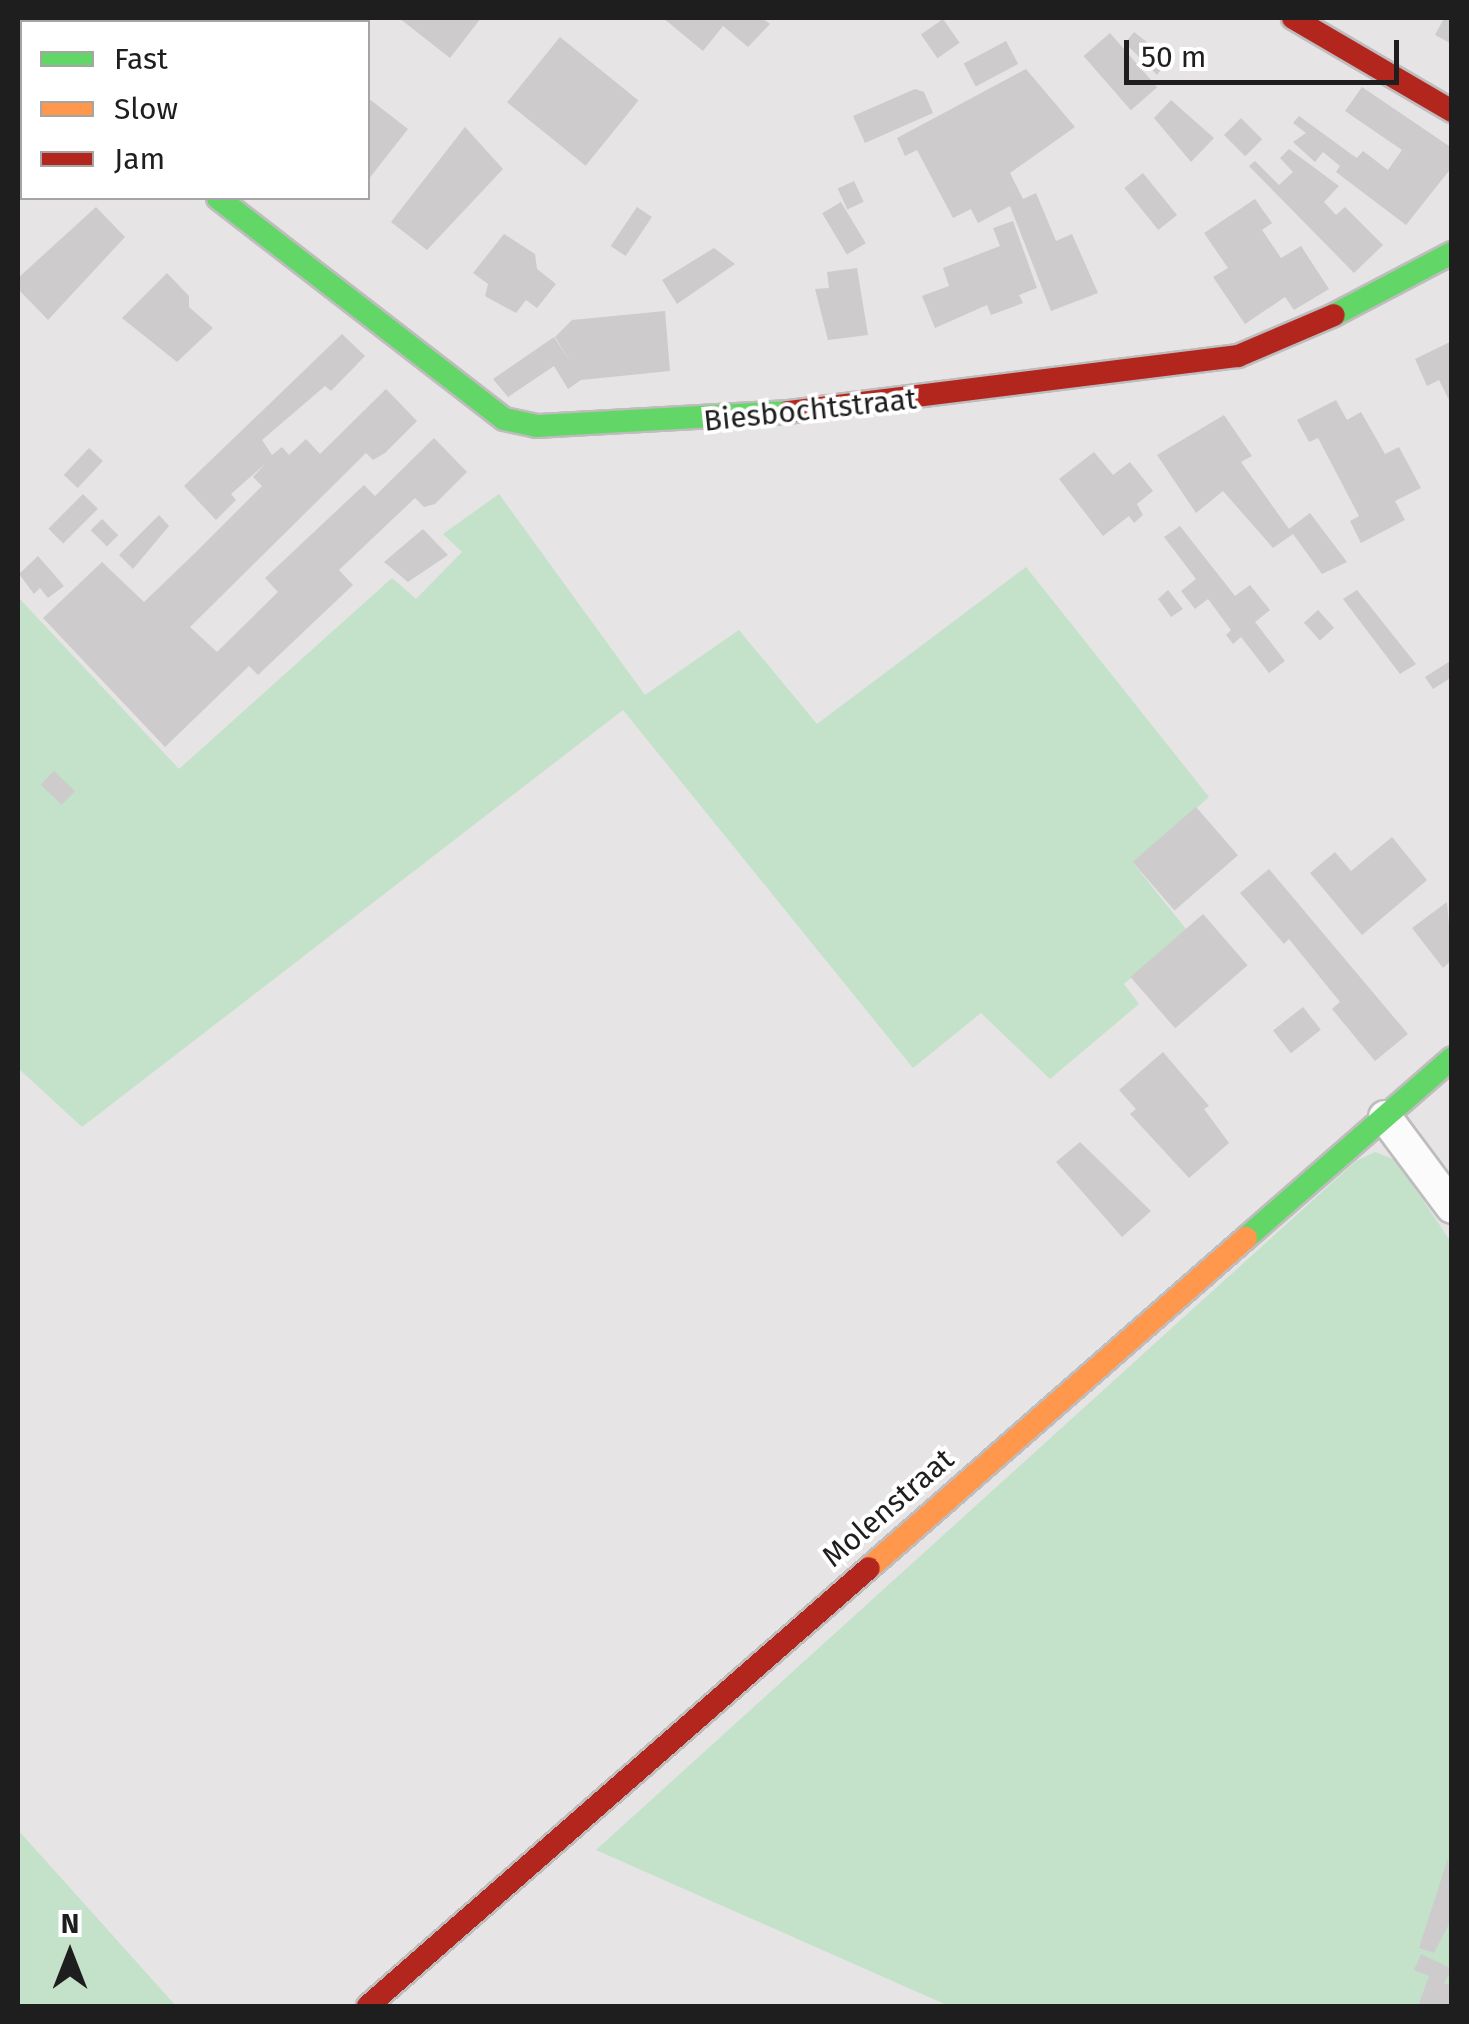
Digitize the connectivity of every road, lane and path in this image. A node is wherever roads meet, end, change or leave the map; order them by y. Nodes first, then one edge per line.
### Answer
1 (1293, 18) edge
2 (1452, 110) edge
3 (221, 200) edge
4 (1452, 253) edge
5 (1452, 1058) edge
6 (1384, 1117) junction
7 (1452, 1206) edge
8 (368, 2006) edge

1 - 2 street
3 - 4 street, Biesbochtstraat
5 - 6 street, Molenstraat
6 - 7 street
6 - 8 street, Molenstraat

